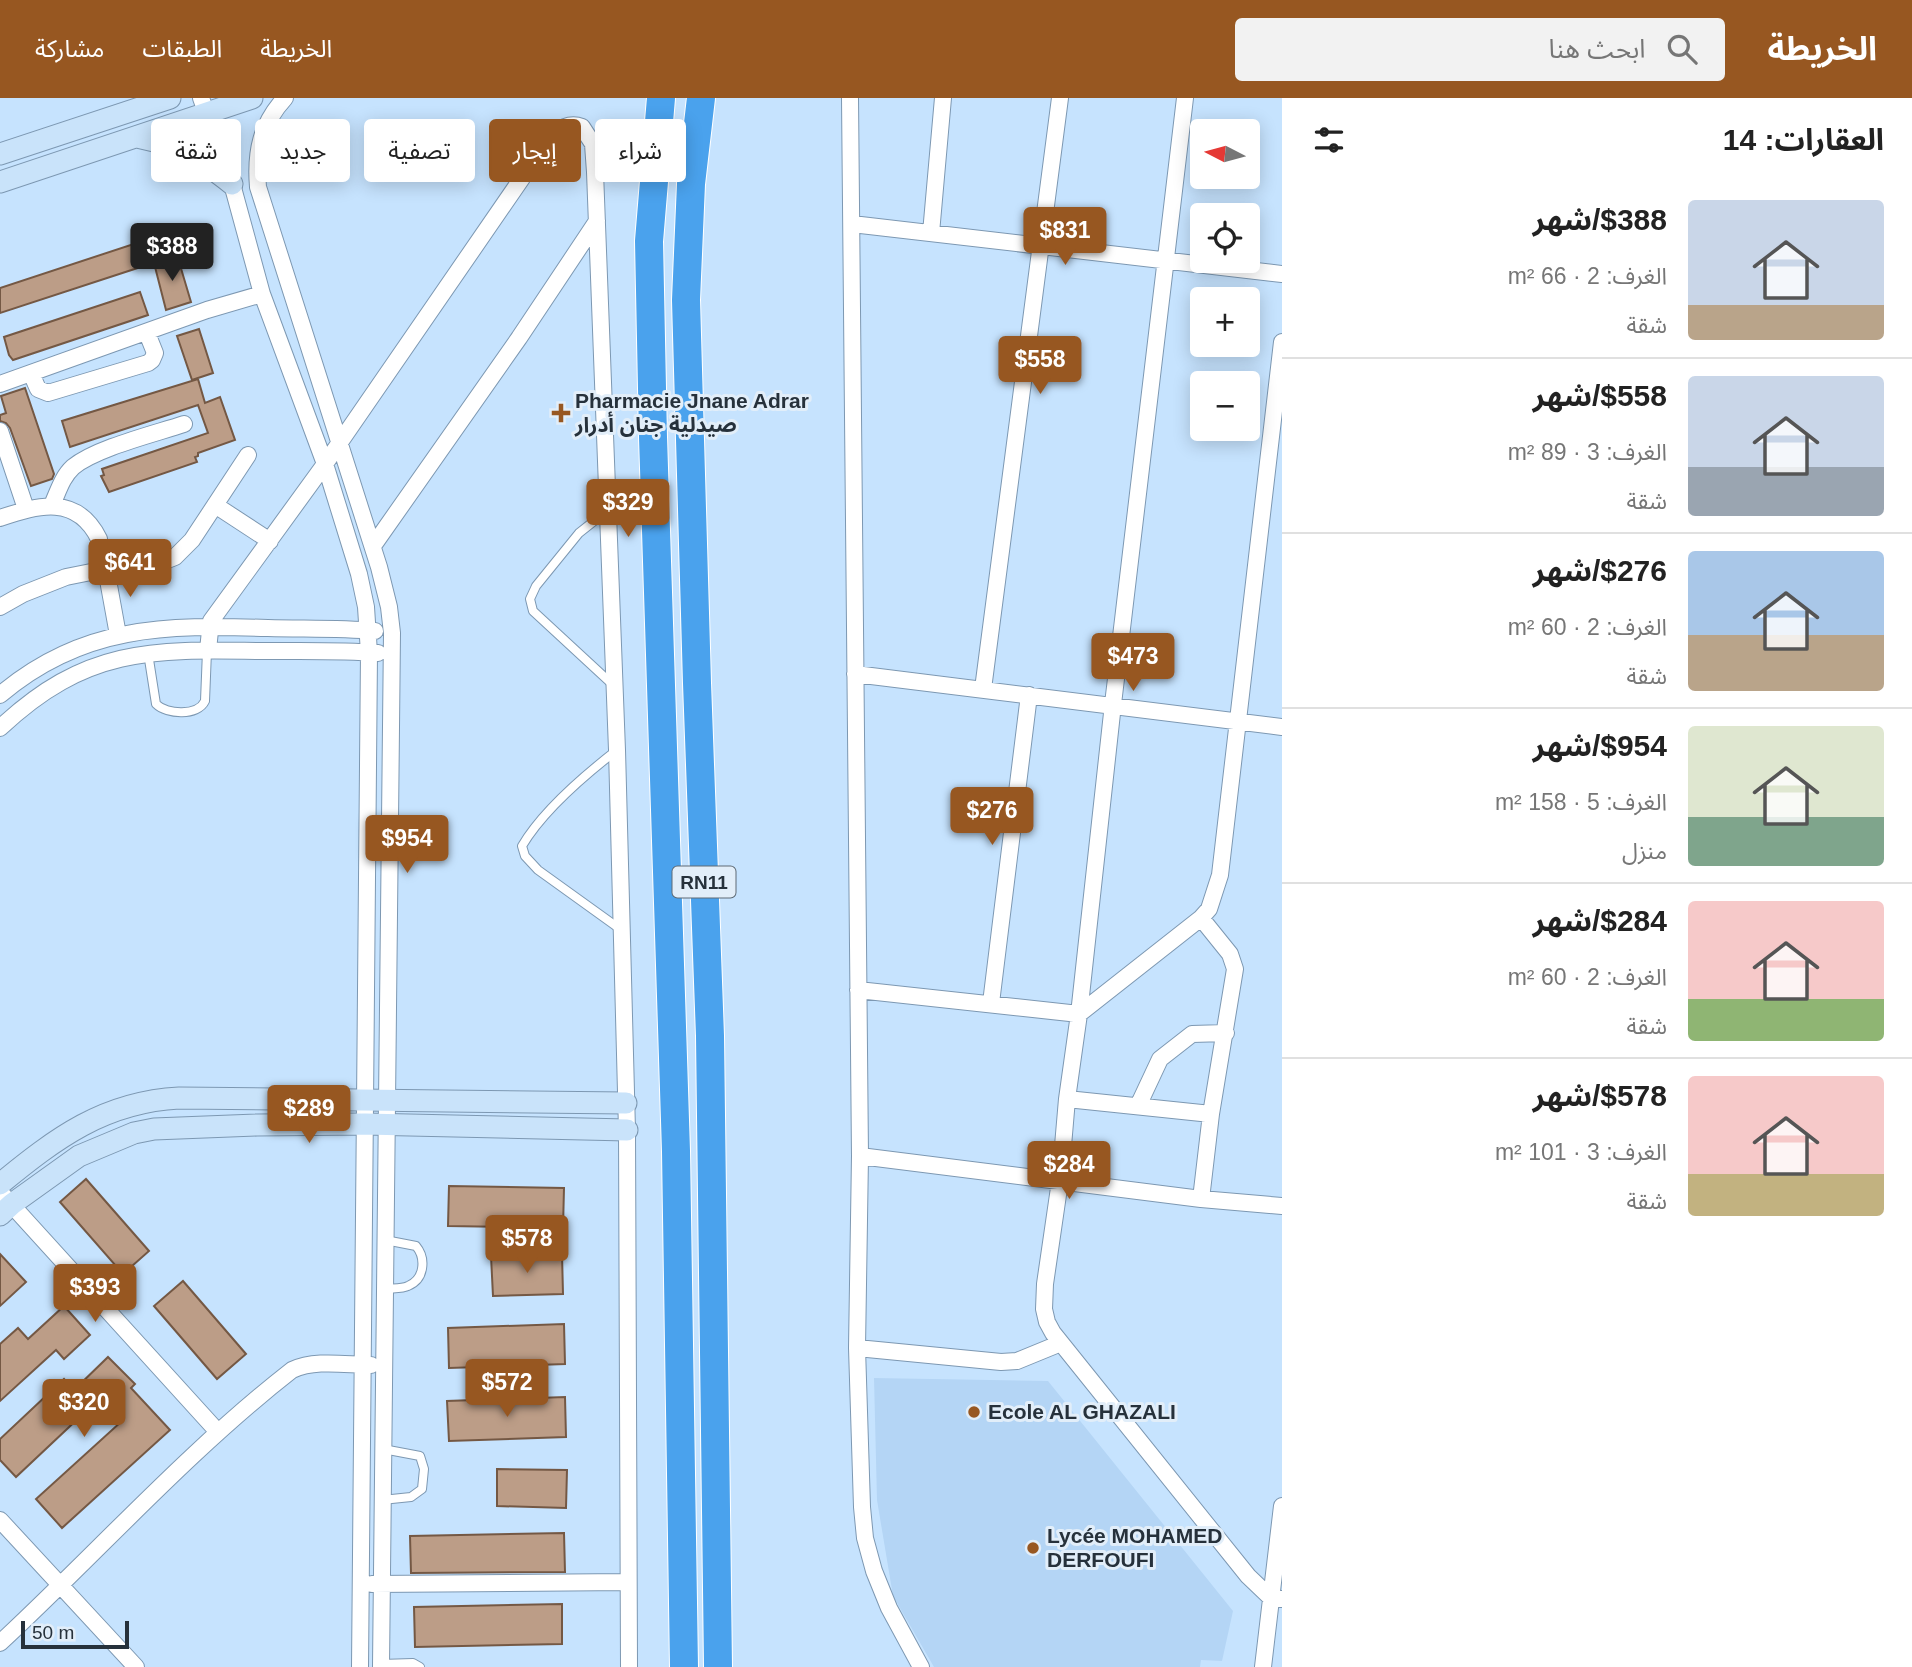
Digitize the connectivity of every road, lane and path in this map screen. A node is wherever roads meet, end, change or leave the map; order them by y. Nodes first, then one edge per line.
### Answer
1 (170, 98) edge
2 (252, 98) edge
3 (285, 98) edge
4 (661, 98) edge
5 (701, 98) edge
6 (850, 98) edge
7 (943, 98) edge
8 (1060, 98) edge
9 (1185, 98) edge
10 (204, 106) edge
11 (135, 137) junction
12 (0, 154) edge
13 (0, 182) edge
14 (232, 184) junction
15 (597, 221) junction
16 (852, 225) junction
17 (931, 233) junction
18 (1042, 245) junction
19 (1167, 261) junction
20 (1282, 274) edge
21 (262, 294) junction
22 (147, 333) junction
23 (1282, 342) edge
24 (31, 373) junction
25 (0, 383) edge
26 (184, 424) dead end
27 (0, 431) edge
28 (340, 441) junction
29 (247, 455) dead end
30 (325, 464) junction
31 (52, 505) junction
32 (215, 505) junction
33 (26, 509) junction
34 (608, 510) junction
35 (0, 518) edge
36 (99, 539) dead end
37 (270, 541) junction
38 (373, 546) junction
39 (106, 569) junction
40 (0, 607) edge
41 (209, 626) junction
42 (144, 630) junction
43 (368, 630) junction
44 (392, 633) junction
45 (118, 635) junction
46 (208, 650) junction
47 (148, 653) junction
48 (369, 653) junction
49 (392, 655) junction
50 (855, 674) junction
51 (615, 686) junction
52 (983, 689) junction
53 (0, 695) edge
54 (1029, 695) junction
55 (1113, 704) junction
56 (1237, 720) junction
57 (1282, 727) edge
58 (0, 728) edge
59 (617, 750) junction
60 (1201, 918) junction
61 (622, 930) junction
62 (858, 990) junction
63 (991, 1003) junction
64 (1079, 1014) junction
65 (1226, 1033) junction
66 (1067, 1099) junction
67 (376, 1100) junction
68 (626, 1102) junction
69 (1138, 1106) junction
70 (1211, 1114) junction
71 (376, 1124) junction
72 (627, 1130) junction
73 (860, 1156) junction
74 (1060, 1181) junction
75 (0, 1184) edge
76 (1201, 1199) junction
77 (4, 1204) edge
78 (1282, 1206) edge
79 (385, 1240) junction
80 (385, 1289) junction
81 (1061, 1343) junction
82 (857, 1348) junction
83 (363, 1365) junction
84 (384, 1366) junction
85 (218, 1432) junction
86 (383, 1450) junction
87 (382, 1500) junction
88 (1282, 1506) edge
89 (0, 1520) edge
90 (628, 1582) junction
91 (360, 1584) junction
92 (382, 1584) junction
93 (61, 1586) junction
94 (1277, 1598) edge
95 (0, 1643) edge
96 (360, 1665) edge
97 (381, 1665) edge
98 (136, 1667) edge
99 (420, 1667) edge
100 (629, 1667) edge
101 (684, 1667) edge
102 (718, 1667) edge
103 (921, 1667) edge
104 (1263, 1667) edge

1 - 12 street
2 - 10 street
3 - 28 street
4 - 101 highway, RN11
5 - 102 highway, RN11
6 - 16 street
7 - 17 street
8 - 18 street
9 - 19 street
10 - 11 street
10 - 14 street
11 - 13 street
11 - 14 street
14 - 21 street
15 - 28 street
15 - 34 street
15 - 38 street
16 - 17 street
16 - 50 street
17 - 18 street
18 - 19 street
18 - 52 street
19 - 20 street
19 - 55 street
21 - 22 street
21 - 30 street
22 - 24 street
22 - 24 street
23 - 56 street
24 - 25 street
26 - 31 street
27 - 33 street
28 - 30 street
28 - 38 street
29 - 32 street
30 - 37 street
30 - 43 street
31 - 33 street
31 - 36 street
32 - 37 street
32 - 39 street
33 - 35 street
34 - 51 street
34 - 51 lane
37 - 41 street
38 - 44 street
39 - 40 street
39 - 45 street
41 - 42 street
41 - 43 street
41 - 46 street
42 - 45 street
42 - 47 street
43 - 44 street
43 - 48 street
44 - 49 street
45 - 53 street
46 - 47 street
46 - 47 lane
46 - 48 street
47 - 58 street
48 - 49 street
48 - 67 street
49 - 67 street
50 - 52 street
50 - 62 street
51 - 59 street
52 - 54 street
54 - 55 street
54 - 63 street
55 - 56 street
55 - 64 street
56 - 57 street
56 - 60 street
59 - 61 street
59 - 61 lane
60 - 64 street
60 - 65 street
61 - 68 street
62 - 63 street
62 - 73 street
63 - 64 street
64 - 66 street
65 - 69 street
65 - 70 street
66 - 69 street
66 - 74 street
67 - 68 street
67 - 71 street
67 - 75 street
68 - 72 street
69 - 70 street
70 - 76 street
71 - 72 street
71 - 77 street
71 - 79 street
71 - 83 street
72 - 90 street
73 - 74 street
73 - 82 street
74 - 76 street
74 - 81 street
76 - 78 street
77 - 85 street
79 - 80 street
79 - 80 lane
80 - 84 street
81 - 82 street
81 - 94 street
82 - 103 street
83 - 84 street
83 - 85 street
83 - 91 street
84 - 86 street
85 - 93 street
86 - 87 street
86 - 87 lane
87 - 92 street
88 - 94 street
89 - 93 street
90 - 92 street
90 - 100 street
91 - 92 street
91 - 96 street
92 - 97 street
93 - 95 street
93 - 98 street
94 - 104 street
96 - 97 street
97 - 99 lane

